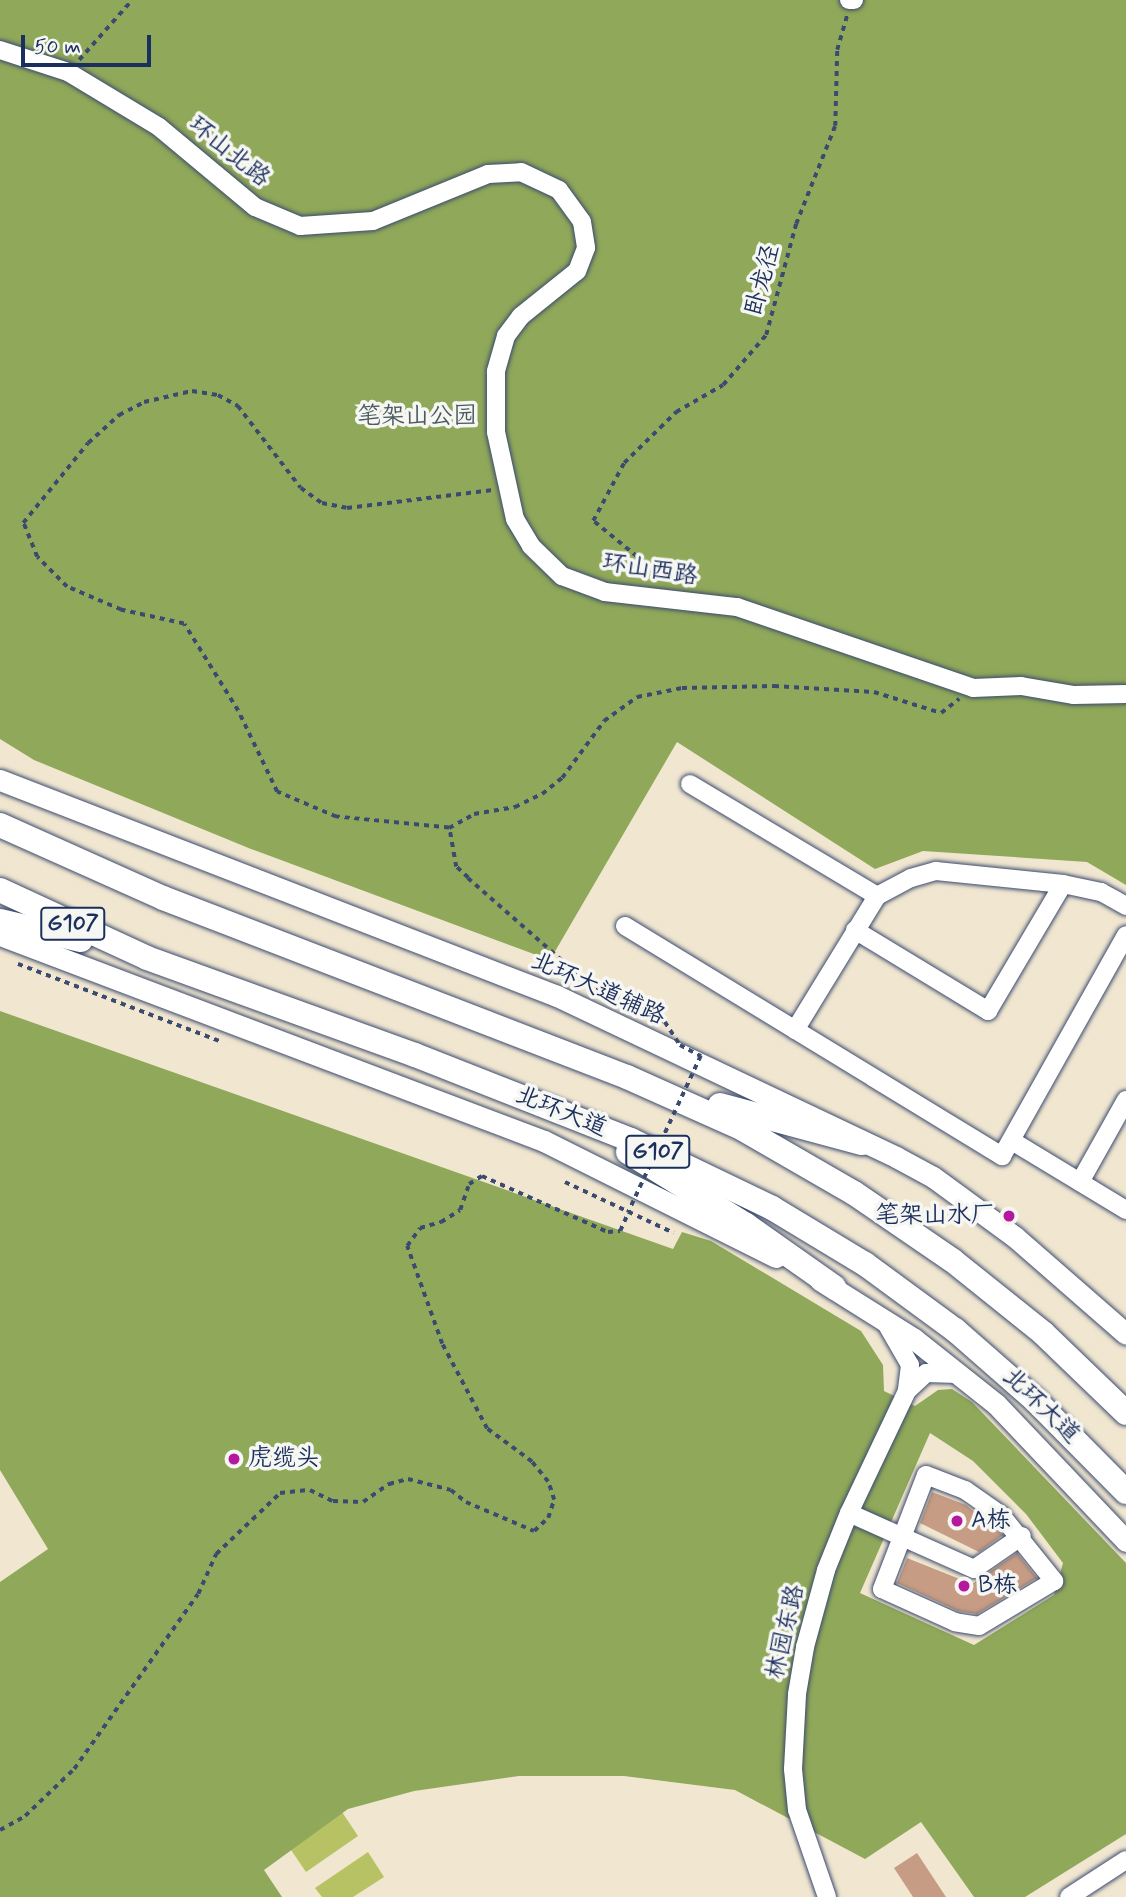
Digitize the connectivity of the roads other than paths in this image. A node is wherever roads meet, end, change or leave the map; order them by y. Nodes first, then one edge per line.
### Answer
1 (0, 50) edge
2 (582, 222) joint
3 (1126, 694) edge
4 (0, 780) edge
5 (690, 784) dead end
6 (0, 825) edge
7 (1063, 884) junction
8 (0, 890) edge
9 (877, 896) junction
10 (1126, 906) edge
11 (0, 921) edge
12 (625, 926) dead end
13 (855, 930) junction
14 (0, 935) edge
15 (1126, 935) edge
16 (147, 958) junction
17 (795, 1030) junction
18 (627, 1077) junction
19 (1126, 1100) edge
20 (545, 1105) junction
21 (1012, 1141) junction
22 (862, 1143) junction
23 (1080, 1182) junction
24 (1126, 1210) edge
25 (834, 1287) junction
26 (878, 1315) junction
27 (1126, 1334) edge
28 (959, 1374) junction
29 (907, 1391) junction
30 (996, 1404) junction
31 (1126, 1413) edge
32 (1101, 1466) junction
33 (1126, 1492) edge
34 (849, 1513) junction
35 (1022, 1536) junction
36 (904, 1537) junction
37 (1126, 1541) edge
38 (1126, 1860) edge
39 (827, 1897) edge
40 (1069, 1897) edge

1 - 2 street, 环山北路
2 - 3 street, 环山西路
4 - 22 main road, 北环大道辅路
5 - 9 street
6 - 18 highway, G107
7 - 9 street
7 - 10 street
7 - 13 street
8 - 16 highway, 北环大道 / G107
9 - 13 street
11 - 16 highway
12 - 17 street
13 - 17 street
14 - 25 main road
15 - 21 street
16 - 20 highway, 北环大道 / G107
17 - 21 street
18 - 22 highway
18 - 31 highway, G107
19 - 23 street
20 - 25 highway
20 - 32 highway, 北环大道 / G107
21 - 23 street
22 - 27 main road, 北环大道辅路
23 - 24 street
25 - 26 main road
26 - 28 main road
26 - 29 street, 林园东路
28 - 29 street
28 - 30 main road
29 - 34 street, 林园东路
30 - 32 main road
30 - 37 main road
32 - 33 highway, 北环大道 / G107
34 - 36 street
34 - 39 street, 林园东路
35 - 36 street
35 - 36 street
35 - 36 street
38 - 40 street

